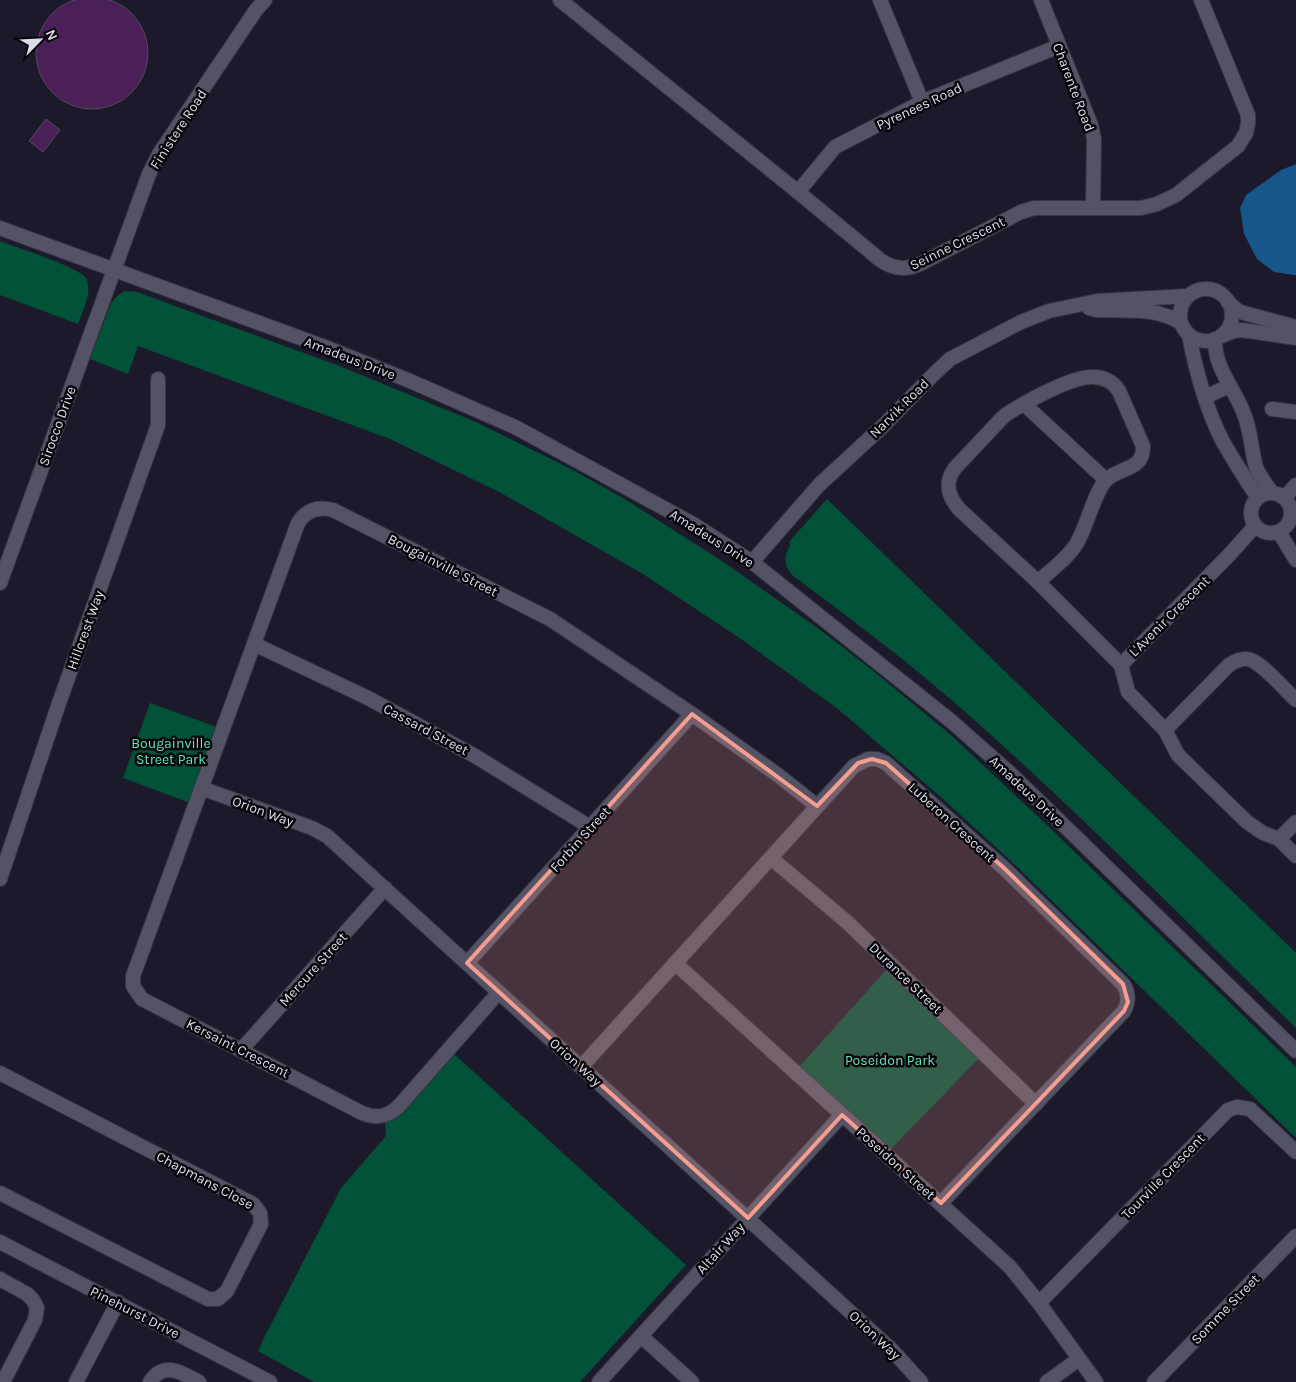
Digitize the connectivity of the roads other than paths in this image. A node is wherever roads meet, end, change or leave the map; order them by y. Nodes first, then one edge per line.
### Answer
1 (265, 0) edge
2 (560, 0) edge
3 (880, 0) edge
4 (1041, 0) edge
5 (1201, 0) edge
6 (1059, 46) junction
7 (922, 102) junction
8 (798, 192) junction
9 (1092, 207) junction
10 (0, 228) edge
11 (114, 270) junction
12 (1188, 296) junction
13 (1228, 302) junction
14 (1081, 306) junction
15 (1296, 327) edge
16 (1185, 329) junction
17 (1218, 338) junction
18 (1296, 338) edge
19 (158, 380) dead end
20 (1229, 386) junction
21 (1205, 397) junction
22 (1024, 404) junction
23 (1272, 409) dead end
24 (1296, 412) edge
25 (1106, 480) junction
26 (1296, 485) edge
27 (1278, 496) junction
28 (1258, 498) junction
29 (1255, 526) junction
30 (1279, 532) junction
31 (1296, 560) edge
32 (752, 562) junction
33 (1038, 582) junction
34 (0, 583) edge
35 (254, 644) junction
36 (1121, 665) junction
37 (1296, 700) edge
38 (692, 714) junction
39 (1165, 730) junction
40 (201, 788) junction
41 (818, 806) junction
42 (1296, 822) edge
43 (590, 827) junction
44 (1279, 839) junction
45 (1296, 856) edge
46 (771, 858) junction
47 (0, 879) edge
48 (385, 888) junction
49 (467, 963) junction
50 (675, 963) junction
51 (499, 992) junction
52 (242, 1049) junction
53 (1296, 1051) edge
54 (581, 1067) junction
55 (1, 1076) edge
56 (1036, 1104) junction
57 (842, 1115) junction
58 (1296, 1152) edge
59 (0, 1193) edge
60 (941, 1203) junction
61 (748, 1218) junction
62 (1296, 1236) edge
63 (0, 1242) edge
64 (0, 1279) edge
65 (118, 1302) junction
66 (1039, 1303) junction
67 (641, 1336) junction
68 (1079, 1359) junction
69 (3, 1382) edge
70 (76, 1382) edge
71 (150, 1382) edge
72 (199, 1382) edge
73 (270, 1382) edge
74 (599, 1382) edge
75 (692, 1382) edge
76 (921, 1382) edge
77 (1047, 1382) edge
78 (1096, 1382) edge
79 (1154, 1382) edge

1 - 11 street, Finistere Road
2 - 8 street, Seinne Crescent
3 - 7 street
4 - 6 street, Charente Road
5 - 9 street, Seinne Crescent
6 - 7 street, Pyrenees Road
6 - 9 street, Charente Road
7 - 8 street, Pyrenees Road
8 - 9 street, Seinne Crescent
10 - 11 street, Amadeus Drive
11 - 32 street, Amadeus Drive
11 - 34 street, Sirocco Drive
12 - 13 street
12 - 14 street, Narvik Road
12 - 16 street
13 - 15 street
13 - 17 street
14 - 16 street, Narvik Road
14 - 32 street, Narvik Road
16 - 17 street
16 - 21 street
17 - 18 street
17 - 20 street
19 - 47 street, Hillcrest Way
20 - 21 street
20 - 27 street
21 - 28 street
22 - 25 street
22 - 25 street
22 - 33 street
23 - 24 street
25 - 33 street
26 - 27 street
27 - 28 street
27 - 30 street
28 - 29 street
29 - 30 street
29 - 36 street, L'Avenir Crescent
30 - 31 street
32 - 53 street, Amadeus Drive
33 - 36 street
35 - 38 street, Bougainville Street
35 - 40 street, Bougainville Street
35 - 43 street, Cassard Street
36 - 39 street, L'Avenir Crescent
37 - 39 street
38 - 41 street, Bougainville Street
38 - 43 street, Forbin Street
39 - 44 street, L'Avenir Crescent
40 - 48 street, Orion Way
40 - 52 street, Kersaint Crescent
41 - 46 street, Luberon Crescent
41 - 56 street, Luberon Crescent
42 - 44 street
43 - 49 street, Forbin Street
44 - 45 street, L'Avenir Crescent
46 - 50 street, Luberon Crescent
46 - 56 street, Durance Street
48 - 49 street, Orion Way
48 - 52 street, Mercure Street
49 - 51 street, Orion Way
50 - 54 street, Luberon Crescent
50 - 57 street, Poseidon Street
51 - 52 street, Kersaint Crescent
51 - 54 street, Orion Way
54 - 61 street, Orion Way
55 - 59 street, Chapmans Close
56 - 60 street, Luberon Crescent
57 - 60 street, Poseidon Street
57 - 61 street, Altair Way
58 - 66 street, Tourville Crescent
60 - 66 street, Poseidon Street
61 - 67 street, Altair Way
61 - 76 street, Orion Way
62 - 79 street, Somme Street
63 - 65 street, Pinehurst Drive
64 - 69 street
65 - 70 street
65 - 73 street, Pinehurst Drive
66 - 68 street, Poseidon Street
67 - 74 street, Altair Way
67 - 75 street
68 - 77 street
68 - 78 street, Poseidon Street
71 - 72 street

